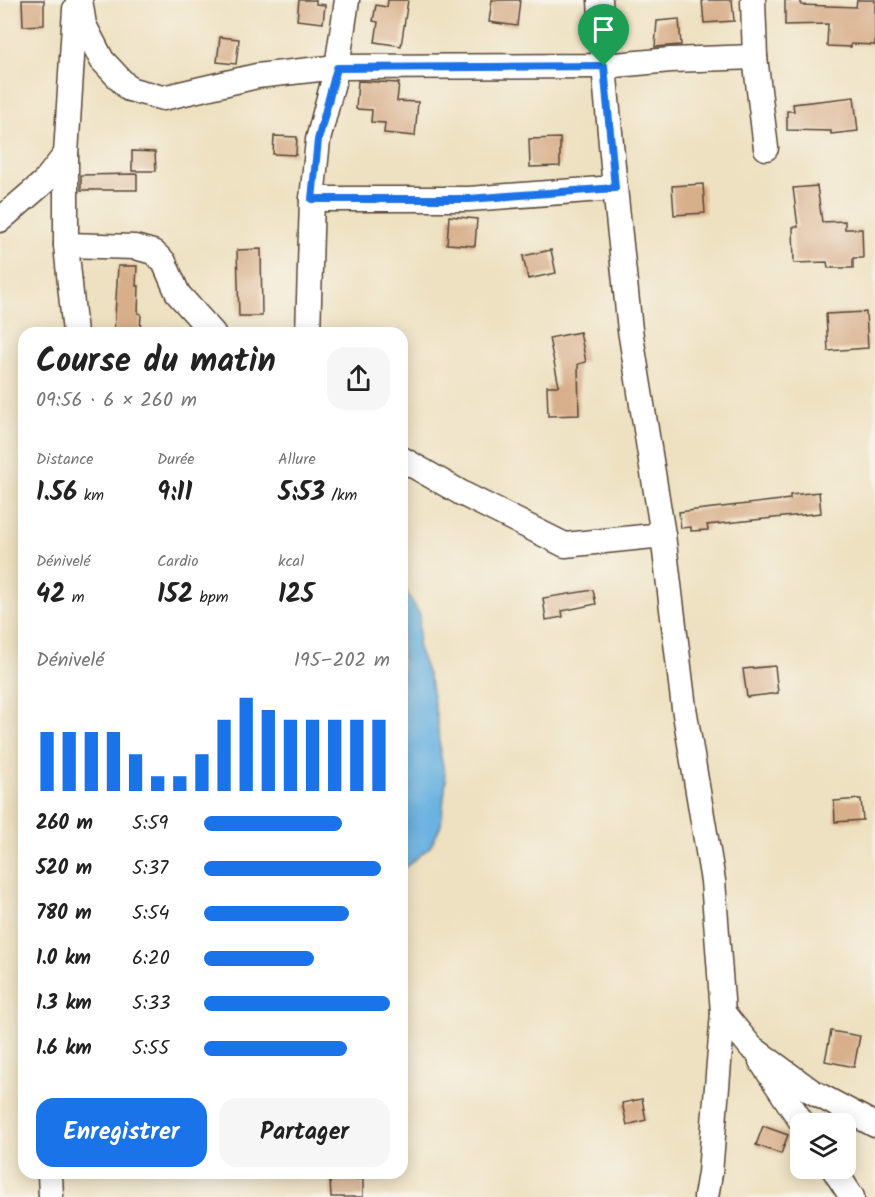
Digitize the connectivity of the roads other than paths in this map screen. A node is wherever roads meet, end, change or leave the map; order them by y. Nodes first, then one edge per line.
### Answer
1 (76, 0) edge
2 (80, 0) edge
3 (347, 0) edge
4 (600, 0) edge
5 (753, 0) edge
6 (755, 57) junction
7 (604, 66) junction
8 (337, 68) junction
9 (766, 148) dead end
10 (66, 154) junction
11 (615, 188) junction
12 (312, 199) junction
13 (0, 220) edge
14 (66, 244) junction
15 (74, 327) edge
16 (208, 327) edge
17 (308, 327) edge
18 (408, 462) edge
19 (663, 535) junction
20 (723, 1013) junction
21 (751, 1047) junction
22 (795, 1113) edge
23 (875, 1125) edge
24 (50, 1179) edge
25 (840, 1179) edge
26 (51, 1197) edge
27 (706, 1197) edge
28 (852, 1197) edge

1 - 10 street
2 - 8 street
3 - 8 street
4 - 7 street
5 - 6 street
6 - 7 street
6 - 9 street
7 - 8 street
7 - 11 street
8 - 12 street
10 - 13 street
10 - 14 street
11 - 12 street
11 - 19 street
12 - 17 street
14 - 15 street
14 - 16 street
18 - 19 street
19 - 20 street
20 - 21 street
20 - 27 street
21 - 22 street
21 - 23 street
24 - 26 street
25 - 28 street

